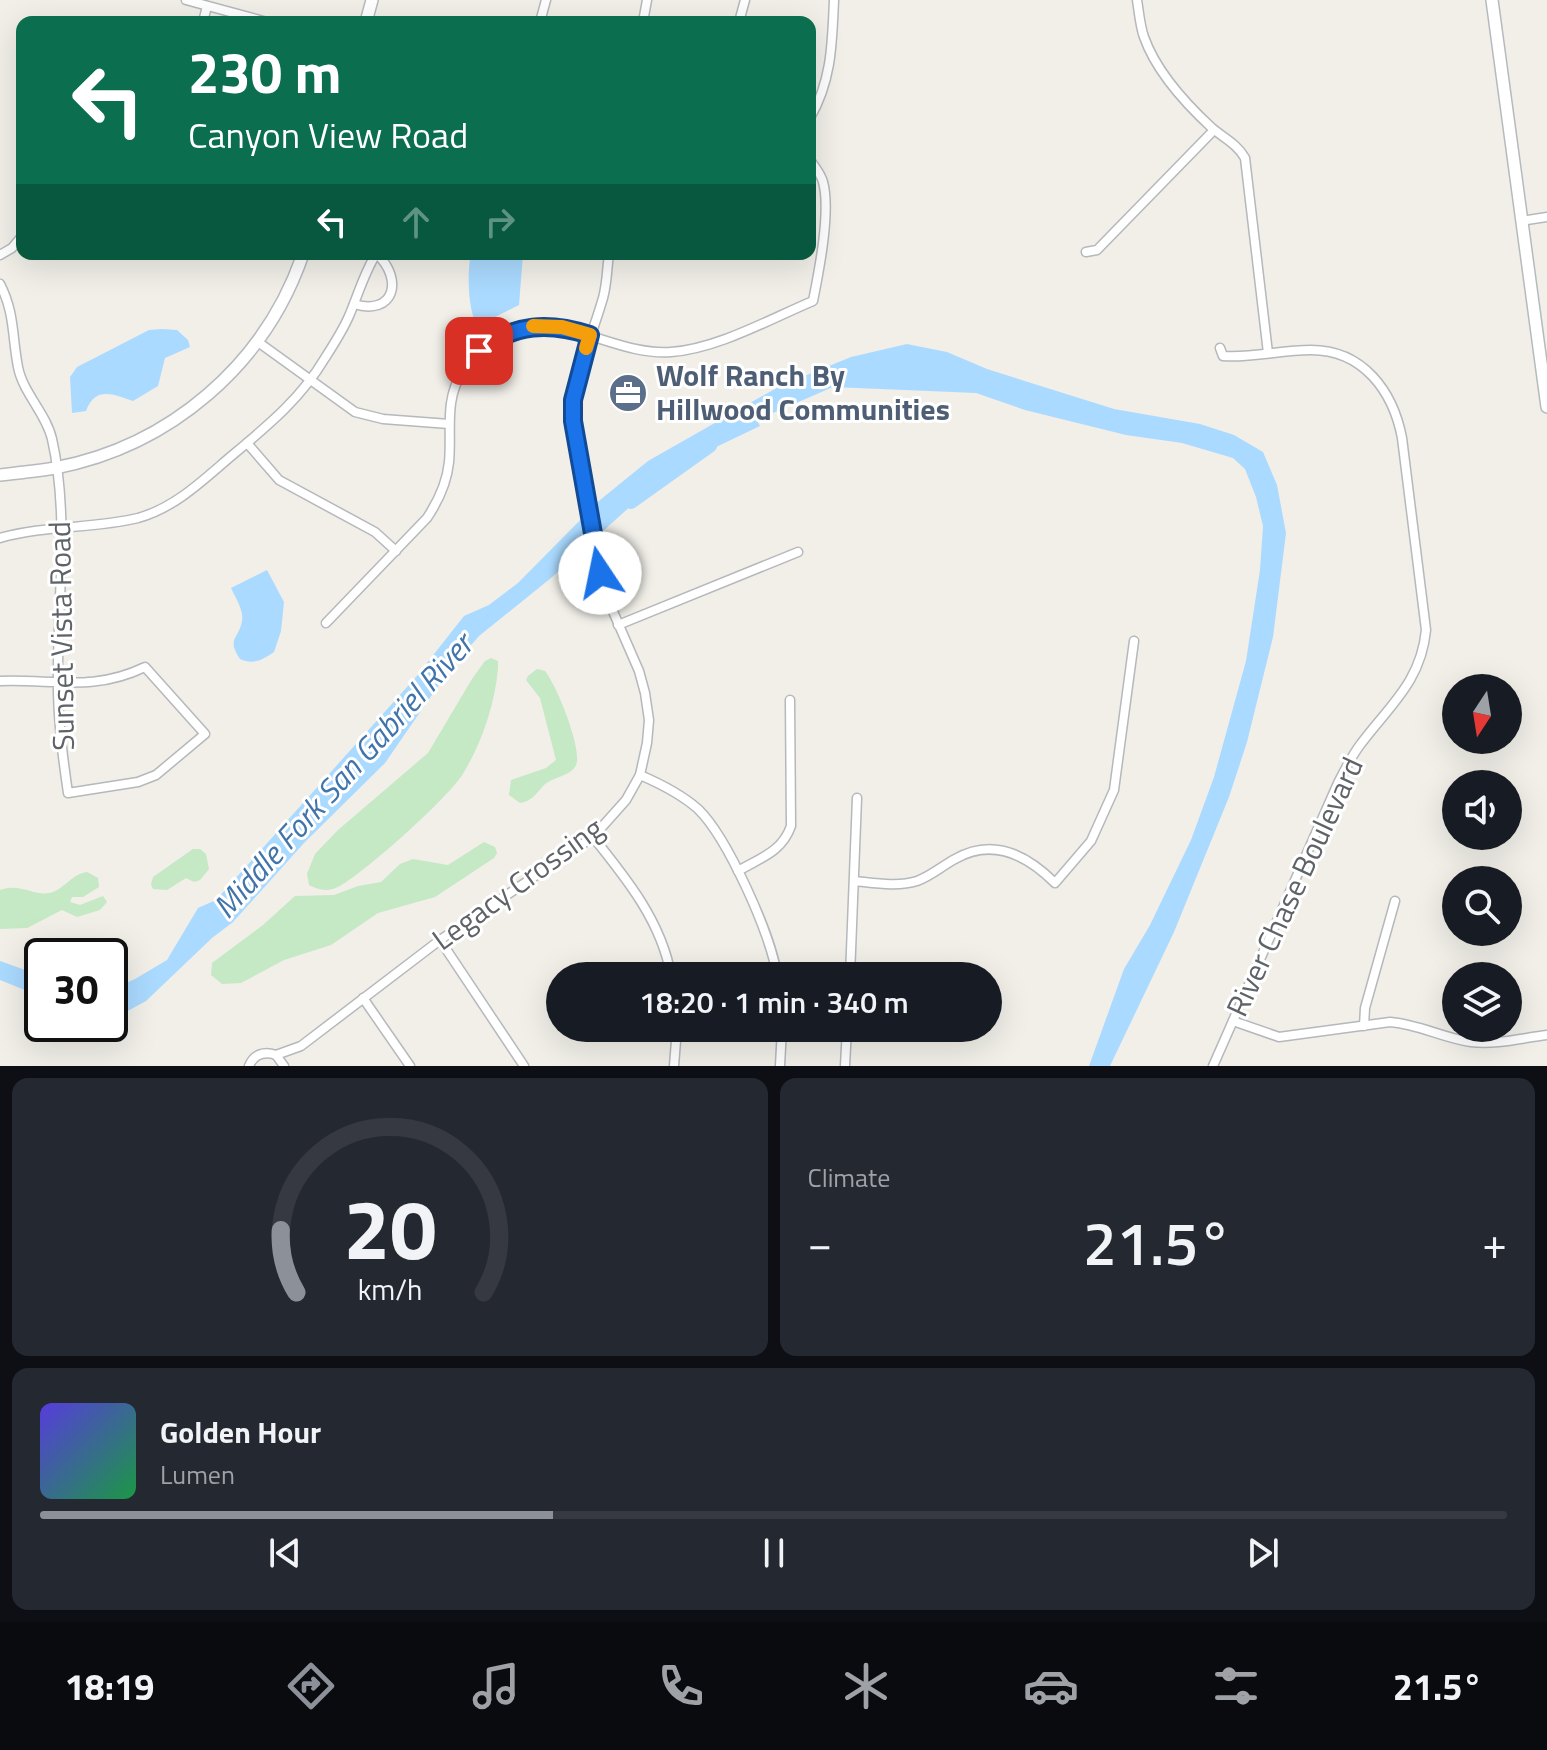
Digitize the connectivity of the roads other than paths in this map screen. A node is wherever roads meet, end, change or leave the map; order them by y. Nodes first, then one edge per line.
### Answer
1 (186, 0) edge
2 (834, 0) edge
3 (1137, 0) edge
4 (1492, 0) edge
5 (207, 6) junction
6 (204, 16) edge
7 (244, 16) edge
8 (816, 107) edge
9 (1214, 130) junction
10 (816, 170) edge
11 (1547, 217) edge
12 (1521, 221) junction
13 (16, 243) edge
14 (1086, 252) dead end
15 (0, 255) edge
16 (301, 260) edge
17 (373, 260) edge
18 (383, 260) edge
19 (608, 260) edge
20 (0, 284) edge
21 (354, 304) junction
22 (590, 335) junction
23 (258, 342) junction
24 (1220, 348) dead end
25 (1268, 353) junction
26 (310, 380) junction
27 (1547, 407) edge
28 (449, 424) junction
29 (247, 443) junction
30 (56, 468) junction
31 (0, 475) edge
32 (61, 527) junction
33 (0, 538) edge
34 (396, 551) junction
35 (798, 552) dead end
36 (326, 623) dead end
37 (618, 625) junction
38 (1134, 641) dead end
39 (0, 681) edge
40 (58, 683) junction
41 (790, 700) dead end
42 (640, 775) junction
43 (857, 798) dead end
44 (593, 837) junction
45 (738, 871) junction
46 (855, 881) junction
47 (1395, 901) dead end
48 (440, 940) junction
49 (667, 962) edge
50 (773, 962) edge
51 (851, 962) edge
52 (363, 998) junction
53 (1233, 1021) junction
54 (1364, 1026) junction
55 (1547, 1035) edge
56 (676, 1042) edge
57 (781, 1042) edge
58 (846, 1042) edge
59 (301, 1046) junction
60 (276, 1055) junction
61 (249, 1066) edge
62 (286, 1066) edge
63 (410, 1066) edge
64 (524, 1066) edge
65 (674, 1066) edge
66 (780, 1066) edge
67 (845, 1066) edge
68 (1213, 1066) edge

1 - 5 street
2 - 8 street
3 - 9 street
4 - 12 street
5 - 6 street
5 - 7 street
9 - 14 street
9 - 25 street
10 - 22 street
11 - 12 street
12 - 27 street
13 - 15 street
16 - 23 street
17 - 21 street
18 - 21 street
19 - 22 street, Legacy Crossing
20 - 30 street, Sunset Vista Road
21 - 26 street
22 - 28 street
22 - 37 street, Legacy Crossing
23 - 26 street
23 - 30 street
24 - 25 street, River Chase Boulevard
25 - 53 street, River Chase Boulevard
26 - 28 street
26 - 29 street
28 - 34 street
29 - 32 street
29 - 34 street
30 - 31 street
30 - 32 street, Sunset Vista Road
32 - 33 street
32 - 40 street, Sunset Vista Road
34 - 36 street
35 - 37 street
37 - 42 street, Legacy Crossing
38 - 46 street
39 - 40 street
40 - 40 street, Sunset Vista Road
41 - 45 street
42 - 44 street, Legacy Crossing
42 - 45 street
43 - 46 street
44 - 48 street, Legacy Crossing
44 - 49 street
45 - 50 street
46 - 51 street
47 - 54 street
48 - 52 street, Legacy Crossing
48 - 64 street
52 - 59 street, Legacy Crossing
52 - 63 street
53 - 54 street
53 - 68 street, River Chase Boulevard
54 - 55 street
56 - 65 street
57 - 66 street
58 - 67 street
59 - 60 street, Legacy Crossing
59 - 62 street, Legacy Crossing
60 - 61 street, Legacy Crossing
60 - 62 street, Legacy Crossing

